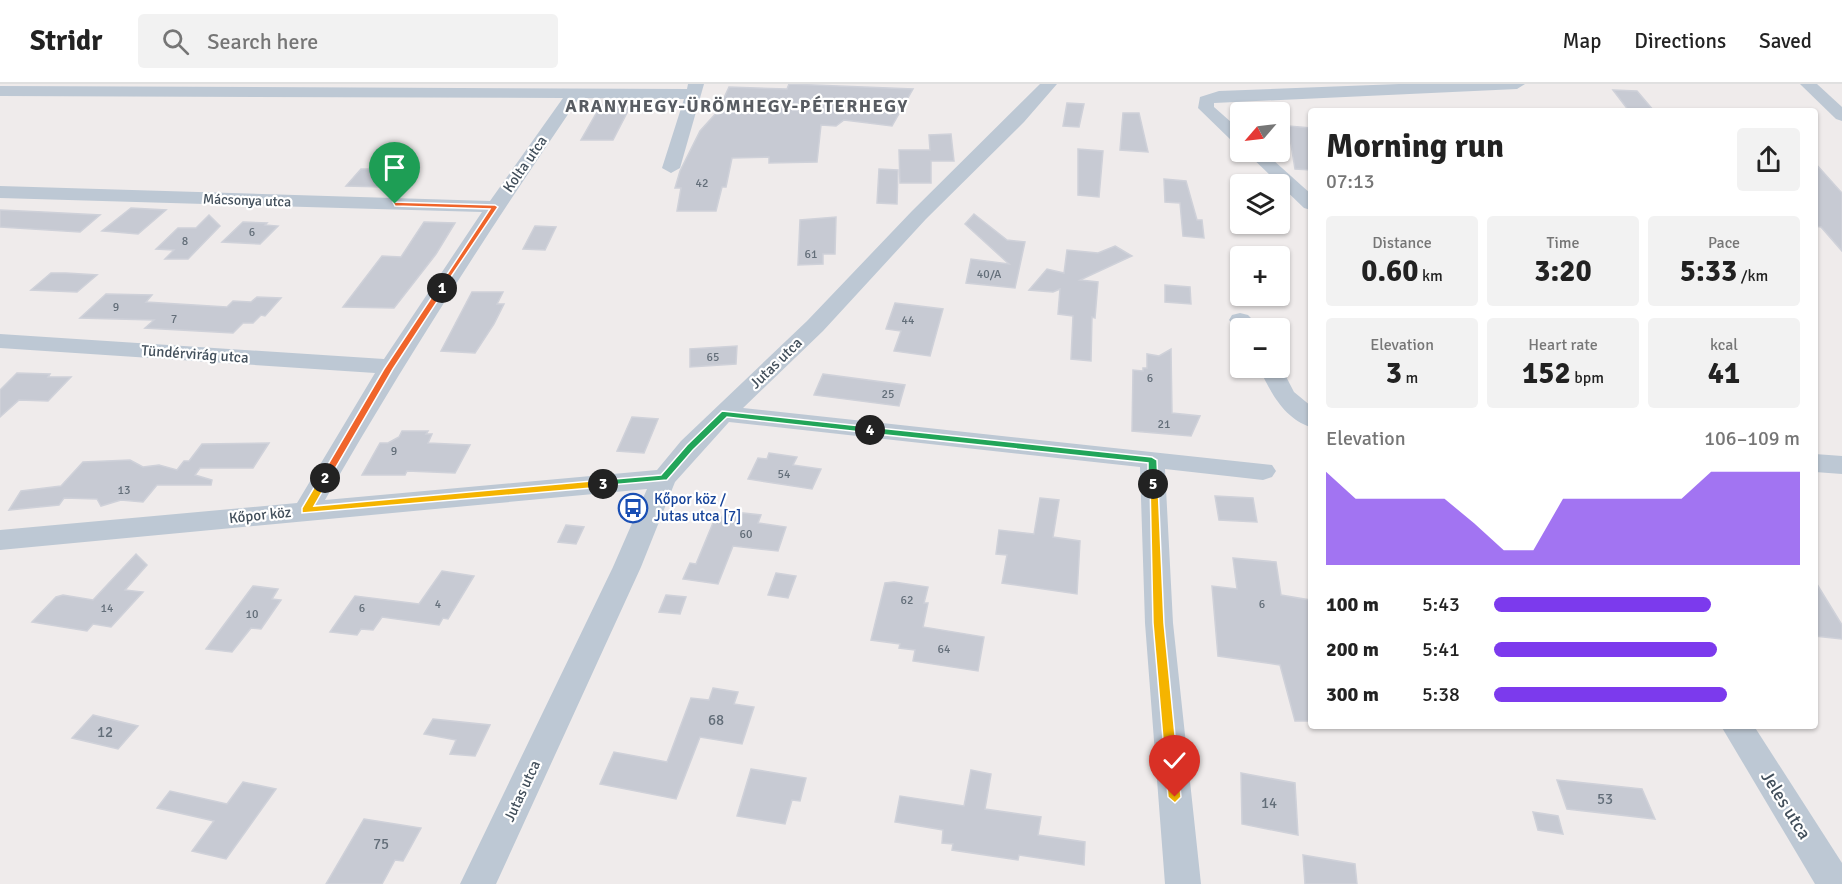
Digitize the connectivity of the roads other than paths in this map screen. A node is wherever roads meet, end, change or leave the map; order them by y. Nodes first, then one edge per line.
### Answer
1 (1049, 84) edge
2 (1517, 84) edge
3 (1808, 84) edge
4 (1404, 86) edge
5 (439, 88) edge
6 (694, 89) edge
7 (0, 91) edge
8 (575, 93) junction
9 (1842, 116) edge
10 (1230, 131) edge
11 (1265, 162) edge
12 (670, 168) dead end
13 (0, 192) edge
14 (1308, 201) edge
15 (495, 207) junction
16 (0, 341) edge
17 (390, 368) junction
18 (1275, 378) edge
19 (725, 414) junction
20 (1308, 416) edge
21 (1152, 460) junction
22 (1818, 463) edge
23 (1842, 465) edge
24 (1263, 471) dead end
25 (664, 478) junction
26 (306, 510) junction
27 (0, 540) edge
28 (1739, 729) edge
29 (478, 884) edge
30 (1183, 884) edge
31 (1835, 884) edge

1 - 19 street, Jutas utca
2 - 4 street
3 - 9 street
4 - 10 street
5 - 7 street
5 - 8 street
6 - 8 street
6 - 12 street
8 - 15 street, Kolta utca
11 - 14 street
13 - 15 street, Mácsonya utca
15 - 17 street, Kolta utca
16 - 17 street, Tündérvirág utca
17 - 26 street, Kolta utca
18 - 20 street
19 - 21 street
19 - 25 street, Jutas utca
21 - 24 street
21 - 30 street
22 - 23 street
25 - 26 street, Kőpor köz
25 - 29 street, Jutas utca
26 - 27 street, Kőpor köz
28 - 31 street, Jeles utca

